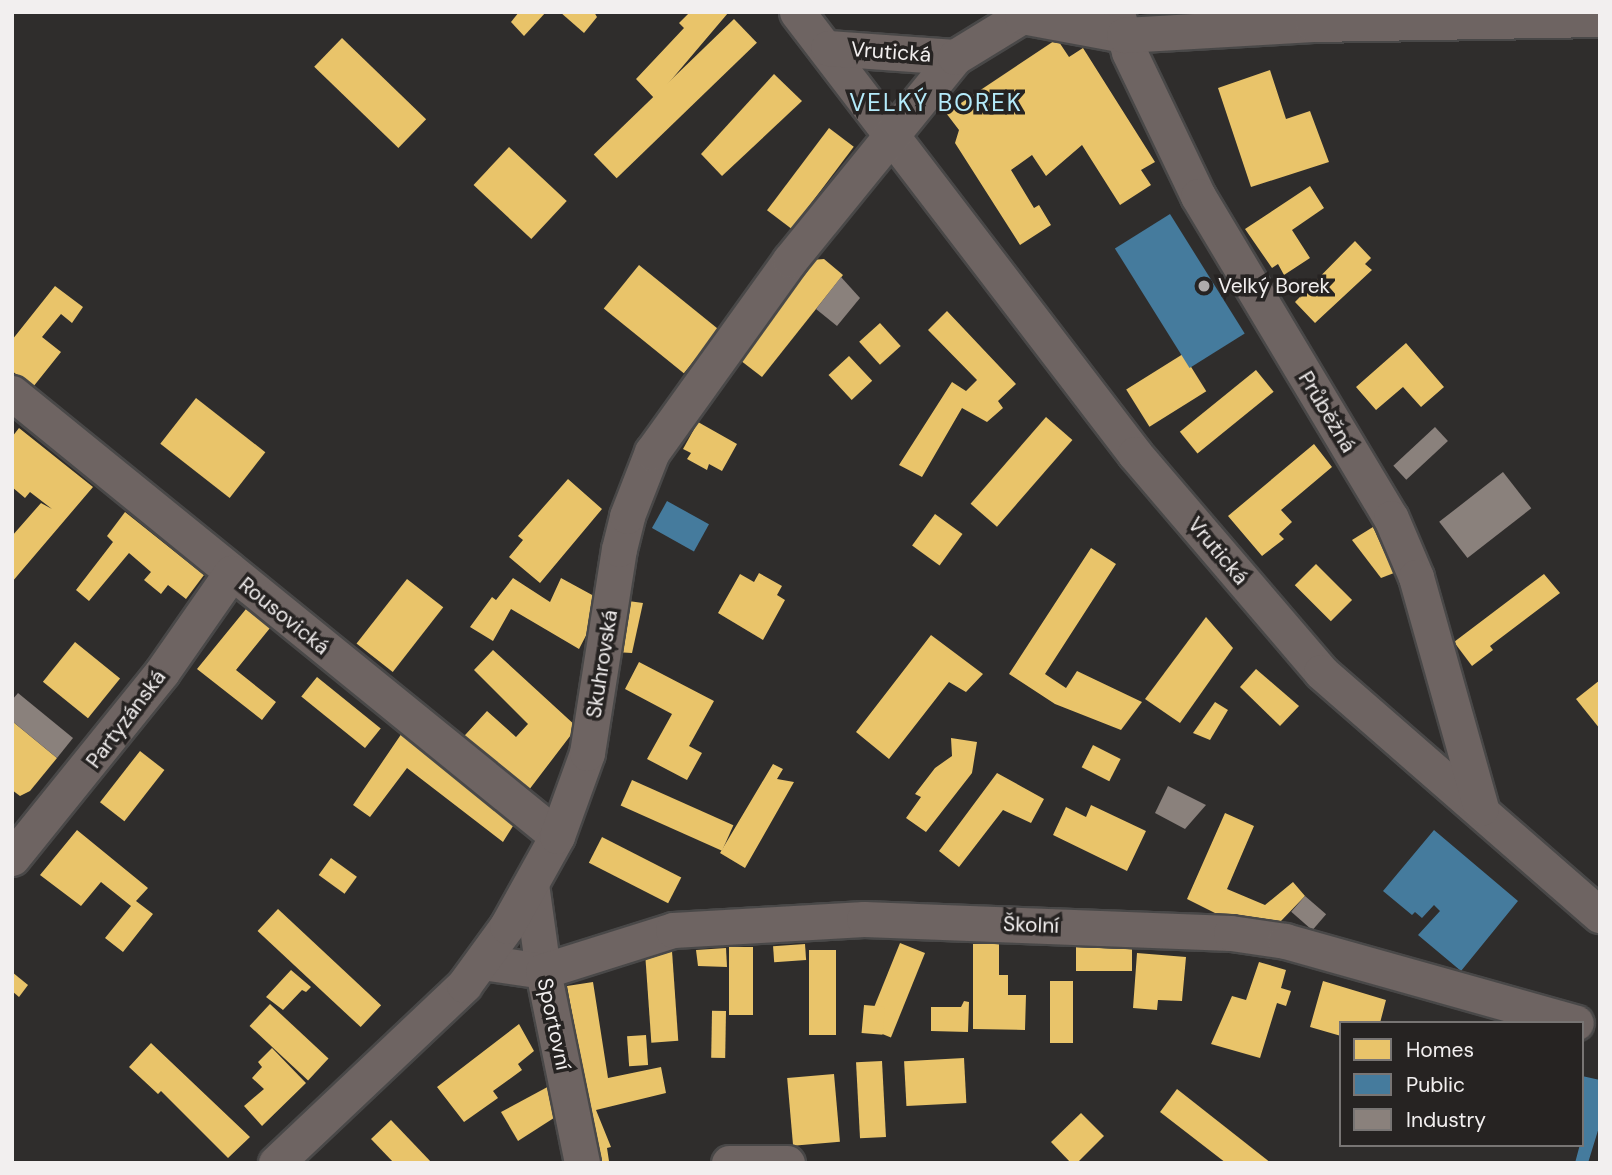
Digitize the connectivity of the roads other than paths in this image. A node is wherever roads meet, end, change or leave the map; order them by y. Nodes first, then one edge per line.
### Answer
1 (797, 12) edge
2 (1024, 14) edge
3 (1600, 19) edge
4 (1120, 24) edge
5 (828, 48) junction
6 (955, 57) junction
7 (890, 137) junction
8 (12, 393) edge
9 (231, 573) junction
10 (1481, 808) junction
11 (556, 836) junction
12 (12, 858) edge
13 (531, 884) junction
14 (1600, 915) edge
15 (482, 962) junction
16 (543, 971) junction
17 (1569, 1021) edge
18 (276, 1163) edge
19 (582, 1163) edge
20 (729, 1163) edge
21 (788, 1163) edge

1 - 5 street, Vrutická
2 - 4 street, Vrutická
2 - 6 street, Vrutická
3 - 4 street
4 - 10 street, Průběžná
5 - 6 street, Vrutická
5 - 7 street, Vrutická
6 - 7 street, Vrutická
7 - 10 street, Vrutická
7 - 11 street, Skuhrovská
8 - 9 street, Rousovická
9 - 11 street, Rousovická
9 - 12 street, Partyzánská
10 - 14 street, Vrutická
11 - 13 street, Skuhrovská
13 - 15 street, Skuhrovská
13 - 16 street, Sportovní
15 - 16 street, Školní
15 - 18 street, Skuhrovská
16 - 17 street, Školní
16 - 19 street, Sportovní
20 - 21 street

